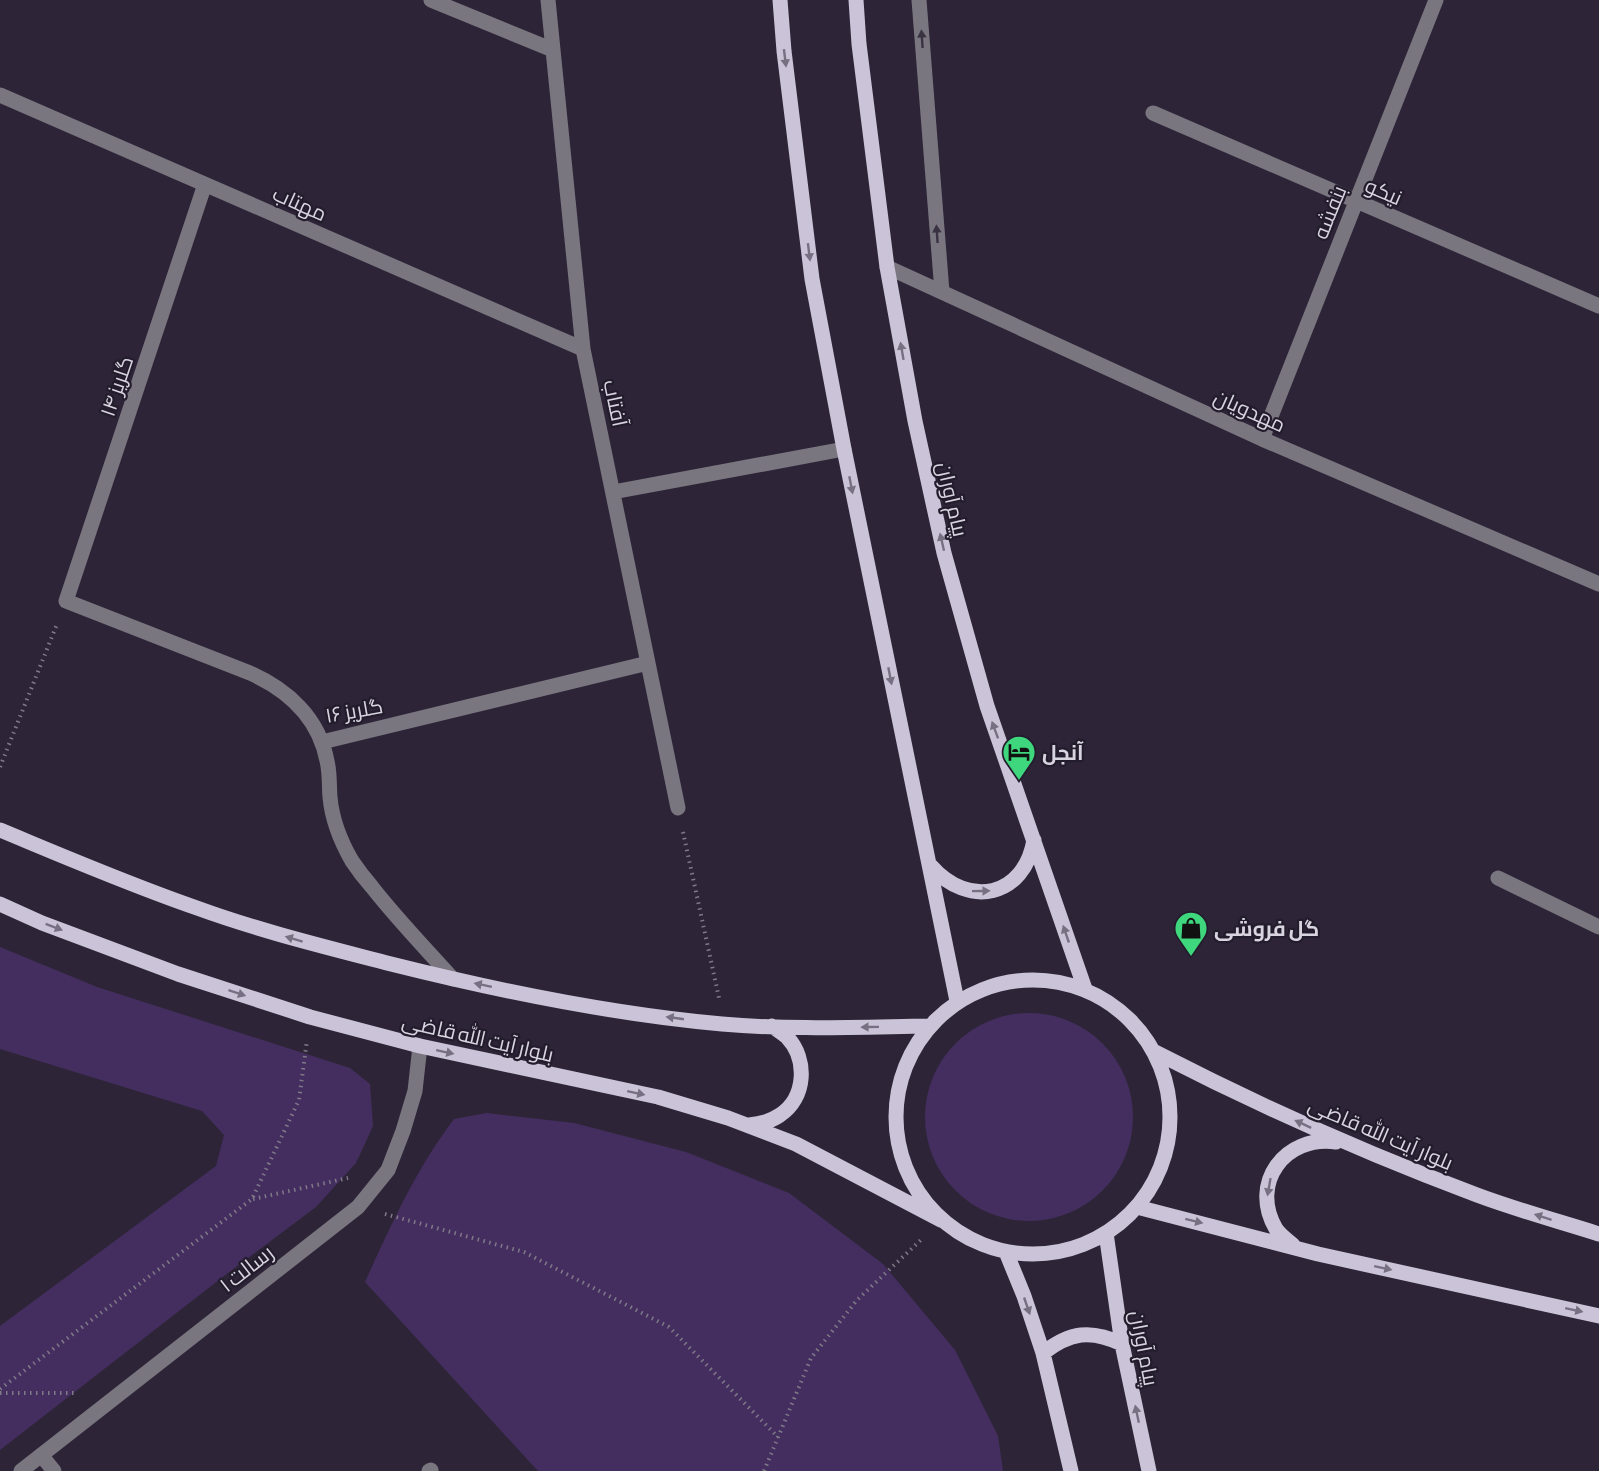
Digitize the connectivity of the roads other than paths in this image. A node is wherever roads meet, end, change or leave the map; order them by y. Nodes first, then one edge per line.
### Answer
1 (431, 0) edge
2 (548, 0) edge
3 (780, 0) edge
4 (856, 0) edge
5 (919, 0) edge
6 (1436, 0) edge
7 (553, 50) junction
8 (0, 95) edge
9 (1153, 113) dead end
10 (206, 184) junction
11 (1356, 201) junction
12 (887, 267) junction
13 (942, 292) junction
14 (1599, 306) edge
15 (583, 349) junction
16 (1262, 439) junction
17 (844, 449) junction
18 (613, 492) junction
19 (1599, 584) edge
20 (66, 601) joint
21 (648, 663) junction
22 (322, 742) junction
23 (678, 808) road end
24 (0, 830) edge
25 (1034, 839) junction
26 (931, 867) junction
27 (1498, 878) dead end
28 (0, 904) edge
29 (1599, 927) edge
30 (453, 979) junction
31 (1085, 989) junction
32 (957, 1001) junction
33 (772, 1026) junction
34 (928, 1026) junction
35 (420, 1046) junction
36 (1155, 1052) junction
37 (748, 1126) junction
38 (1345, 1143) junction
39 (1137, 1207) junction
40 (941, 1220) junction
41 (1106, 1233) junction
42 (1599, 1234) edge
43 (1006, 1252) junction
44 (1318, 1254) junction
45 (1599, 1316) edge
46 (1122, 1344) junction
47 (1043, 1353) junction
48 (41, 1455) junction
49 (21, 1471) edge
50 (54, 1471) edge
51 (1071, 1471) edge
52 (1149, 1471) edge

1 - 7 street
2 - 7 street, آفتاب
3 -> 17 main road
4 - 12 main road, پیام آوران
13 -> 5 street
6 - 11 street, بنفشه
7 - 15 street, آفتاب
8 - 10 street, مهتاب
9 - 11 street, نیکو
10 - 15 street, مهتاب
10 - 20 street, گلریز ۱۴
11 - 14 street, نیکو
11 - 16 street, بنفشه
12 - 13 street, مهدویان
25 -> 12 main road, پیام آوران
13 - 16 street, مهدویان
15 - 18 street, آفتاب
16 - 19 street, مهدویان
17 - 18 street
17 -> 26 main road
18 - 21 street, آفتاب
20 - 22 street, گلریز ۱۶
21 - 22 street, گلریز ۱۶
21 - 23 street, آفتاب
22 - 30 street
30 -> 24 main road
26 -> 25 main road
31 -> 25 main road, پیام آوران
26 - 32 main road
27 - 29 street
28 -> 35 main road, بلوار آیت ‌الله قاضی
33 -> 30 main road
31 - 32 main road
31 - 36 main road
32 - 34 main road
34 -> 33 main road
33 - 37 main road
34 - 40 main road
35 -> 37 main road, بلوار آیت ‌الله قاضی
35 - 48 street, رسالت ۱
38 -> 36 main road, بلوار آیت ‌الله قاضی
36 - 39 main road
37 - 40 main road, بلوار آیت ‌الله قاضی
42 -> 38 main road, بلوار آیت ‌الله قاضی
38 -> 44 main road
39 - 41 main road
39 -> 44 main road
40 - 43 main road
41 - 43 main road
41 - 46 main road, پیام آوران
43 -> 47 main road
44 -> 45 main road
46 - 47 main road
52 -> 46 main road, پیام آوران
47 - 51 main road
48 - 49 street, رسالت ۱
48 - 50 street

